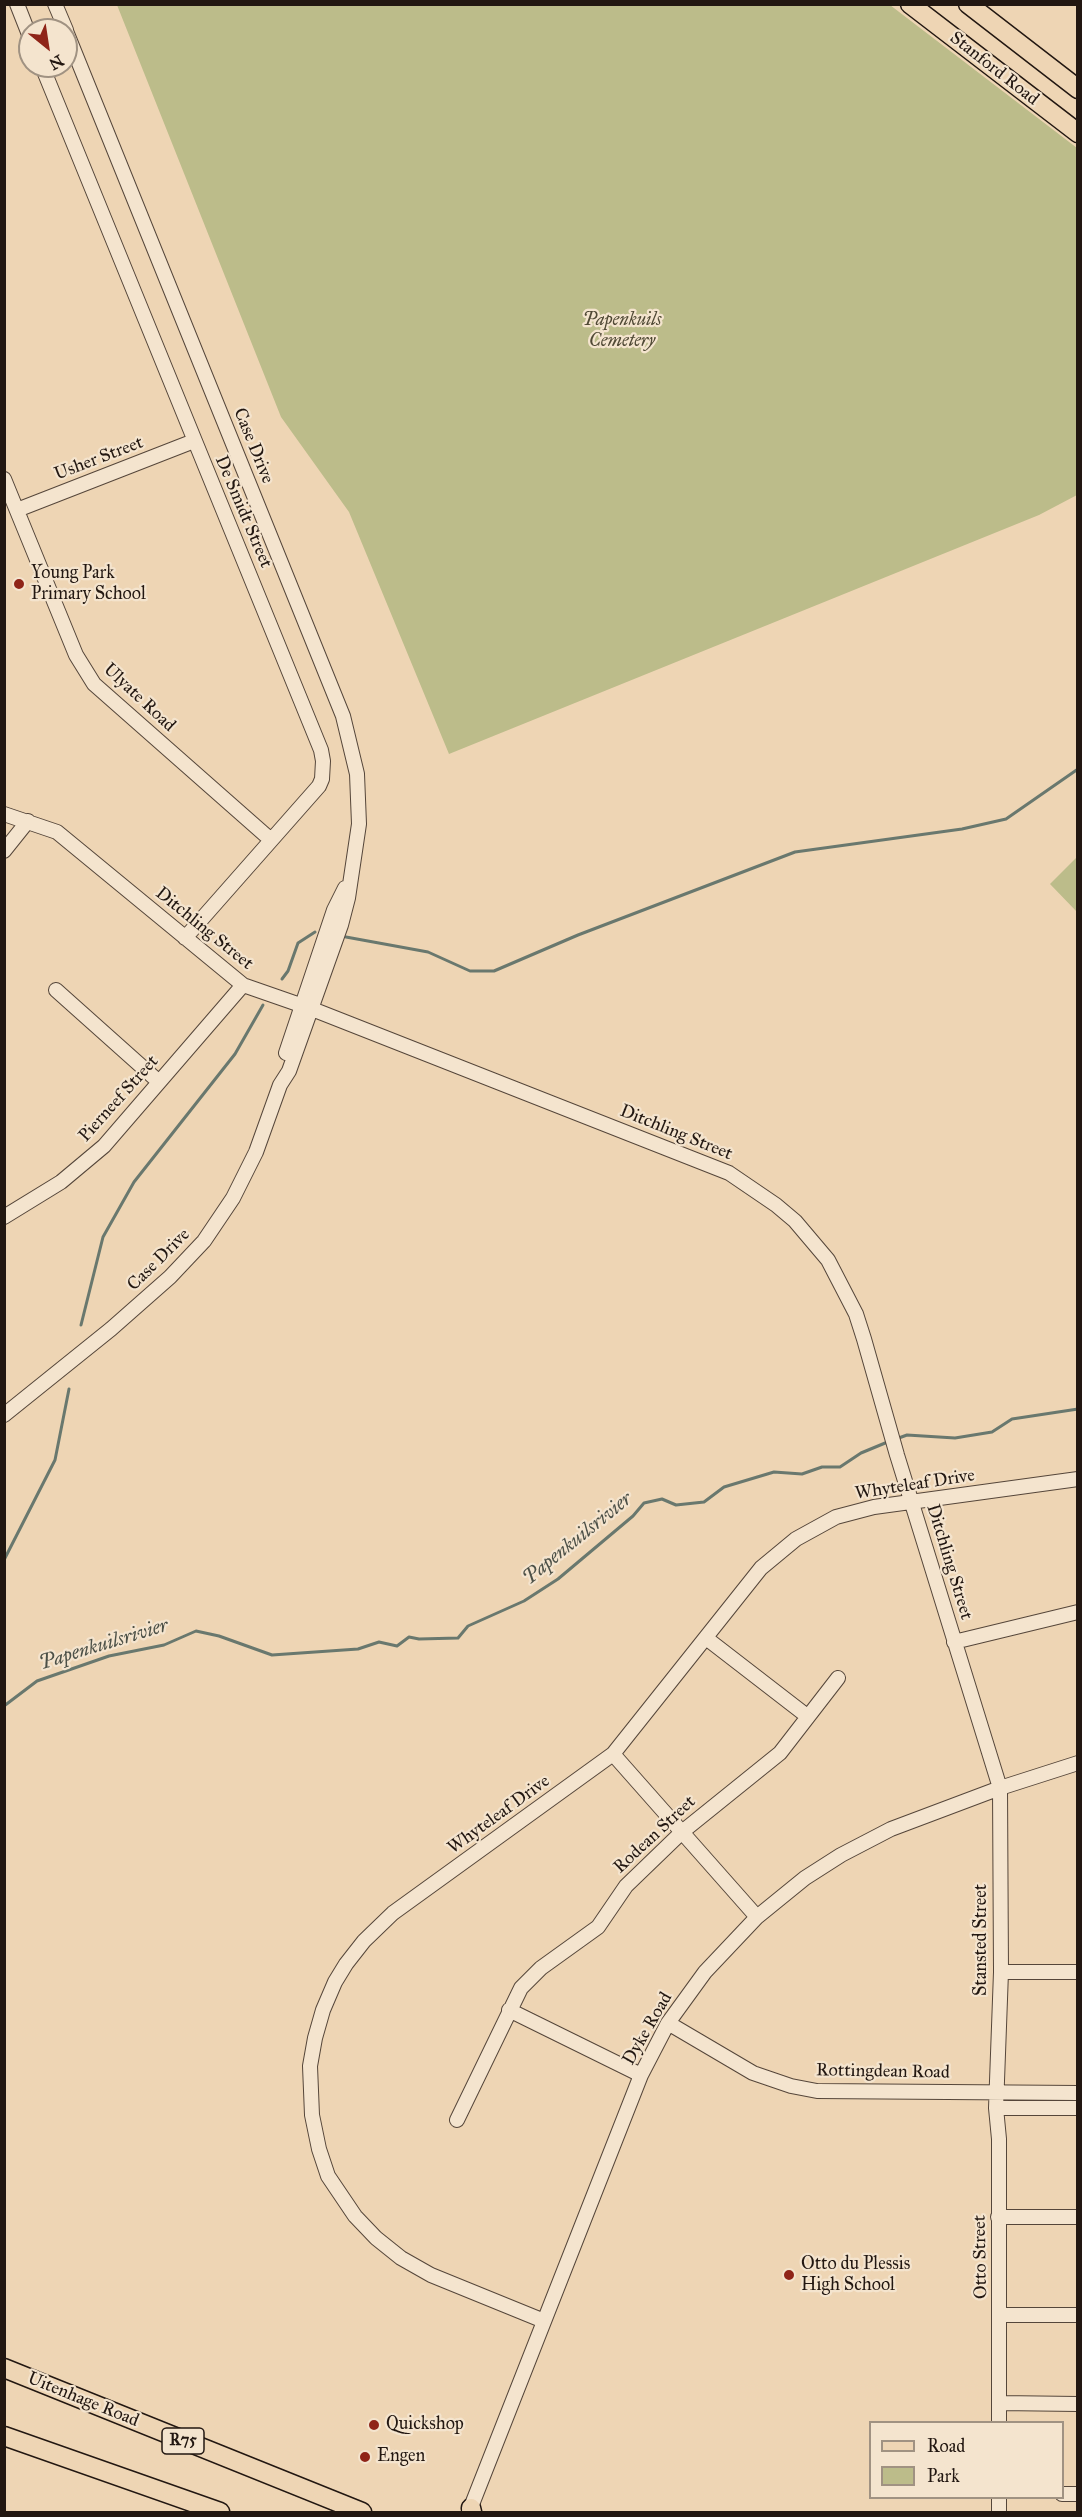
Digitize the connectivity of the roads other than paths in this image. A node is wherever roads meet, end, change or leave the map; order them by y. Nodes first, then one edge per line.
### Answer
1 (17, 4) edge
2 (55, 4) edge
3 (910, 4) edge
4 (968, 4) edge
5 (23, 18) edge
6 (61, 18) edge
7 (78, 60) edge
8 (47, 78) edge
9 (1077, 89) edge
10 (1077, 133) edge
11 (194, 441) junction
12 (4, 479) edge
13 (17, 510) junction
14 (4, 814) edge
15 (28, 821) junction
16 (271, 840) junction
17 (4, 850) edge
18 (185, 938) junction
19 (243, 985) junction
20 (57, 990) dead end
21 (307, 1007) junction
22 (159, 1082) junction
23 (4, 1217) edge
24 (4, 1415) edge
25 (1077, 1479) edge
26 (911, 1501) junction
27 (1077, 1612) edge
28 (705, 1638) junction
29 (954, 1642) junction
30 (838, 1678) dead end
31 (807, 1716) junction
32 (613, 1754) junction
33 (1077, 1763) edge
34 (1000, 1788) junction
35 (682, 1832) junction
36 (757, 1917) junction
37 (1001, 1972) junction
38 (1077, 1972) edge
39 (509, 2010) junction
40 (668, 2023) junction
41 (641, 2075) junction
42 (998, 2092) junction
43 (1077, 2093) edge
44 (996, 2108) junction
45 (1077, 2108) edge
46 (457, 2120) dead end
47 (999, 2217) junction
48 (1077, 2217) edge
49 (1000, 2315) junction
50 (1077, 2315) edge
51 (544, 2321) junction
52 (4, 2368) edge
53 (999, 2403) junction
54 (1077, 2404) edge
55 (999, 2421) edge
56 (4, 2436) edge
57 (470, 2511) edge
58 (220, 2512) edge
59 (362, 2512) edge

1 - 5 street
2 - 6 street, Case Drive
3 - 10 main road, Stanford Road
4 - 9 main road, Stanford Road
7 - 21 street, Case Drive
8 - 11 street, De Smidt Street
11 - 13 street, Usher Street
11 - 16 street, De Smidt Street
12 - 13 street, Ulyate Road
13 - 16 street, Ulyate Road
14 - 15 street, Ditchling Street
15 - 17 street
15 - 18 street, Ditchling Street
16 - 18 street, De Smidt Street
18 - 19 street, Ditchling Street
19 - 21 street, Ditchling Street
19 - 22 street, Pierneef Street
20 - 22 street
21 - 24 street, Case Drive
21 - 26 street, Ditchling Street
22 - 23 street, Pierneef Street
25 - 26 street, Whyteleaf Drive
26 - 28 street, Whyteleaf Drive
26 - 29 street, Ditchling Street
27 - 29 street
28 - 31 street
28 - 32 street, Whyteleaf Drive
29 - 34 street, Ditchling Street
30 - 31 street, Rodean Street
31 - 35 street, Rodean Street
32 - 35 street
32 - 51 street, Whyteleaf Drive
33 - 34 street, Dyke Road
34 - 36 street, Dyke Road
34 - 37 street, Stansted Street
35 - 36 street
35 - 39 street, Rodean Street
36 - 40 street, Dyke Road
37 - 38 street
37 - 42 street, Stansted Street
39 - 41 street
39 - 46 street, Rodean Street
40 - 41 street, Dyke Road
40 - 42 street, Rottingdean Road
41 - 51 street, Dyke Road
42 - 43 street, Rottingdean Road
42 - 44 street, Otto Street
44 - 45 street
44 - 47 street, Otto Street
47 - 48 street
47 - 49 street, Otto Street
49 - 50 street
49 - 53 street, Otto Street
51 - 57 street, Dyke Road
52 - 59 main road, Uitenhage Road / R75
53 - 54 street
53 - 55 street, Otto Street
56 - 58 main road

